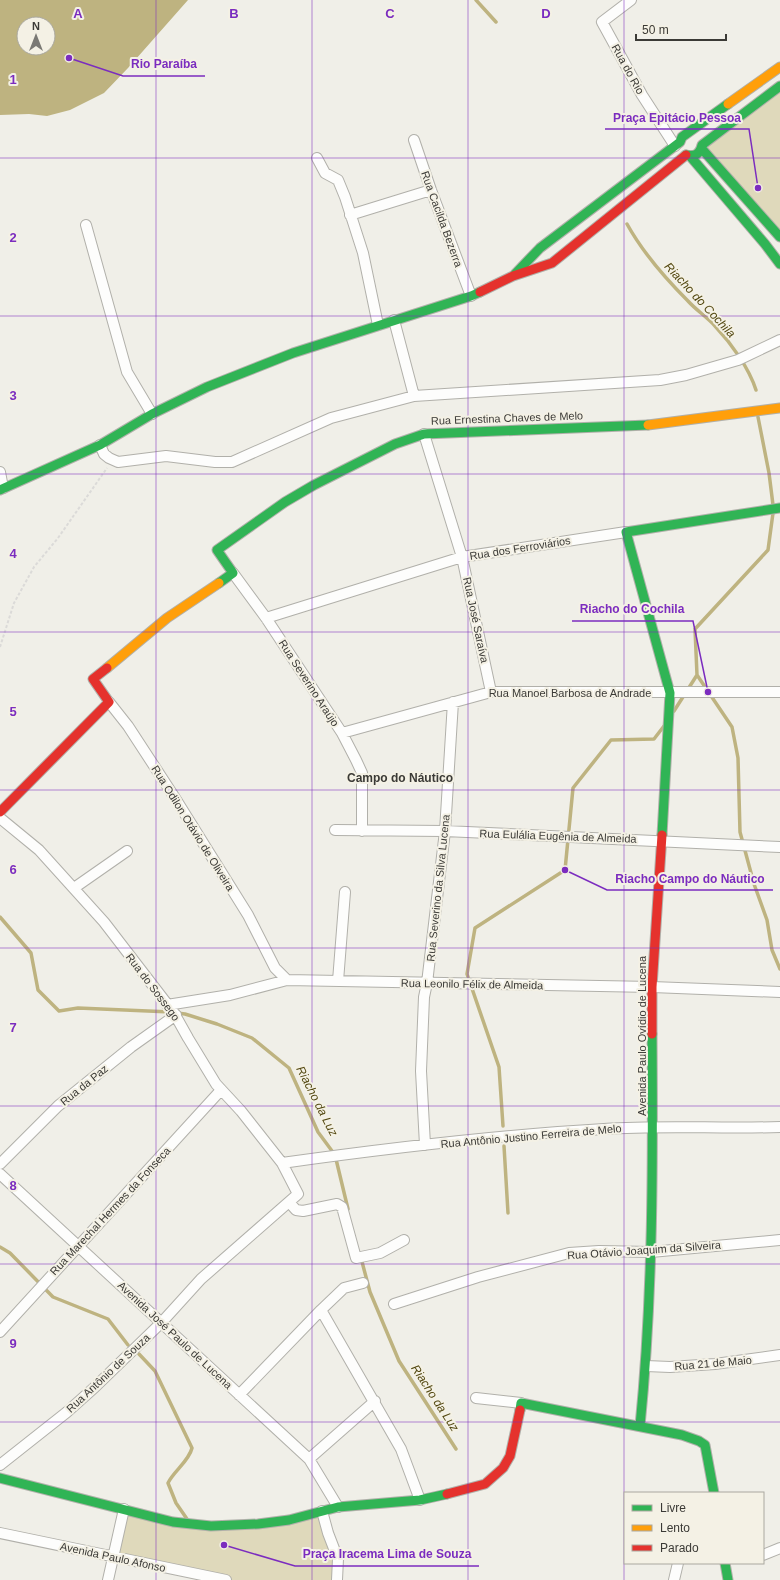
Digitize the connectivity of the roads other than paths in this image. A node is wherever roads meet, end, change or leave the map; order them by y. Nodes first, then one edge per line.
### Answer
1 (631, 0) edge
2 (780, 67) edge
3 (780, 86) edge
4 (688, 134) junction
5 (414, 140) dead end
6 (677, 144) junction
7 (702, 147) junction
8 (688, 156) junction
9 (317, 158) dead end
10 (431, 190) junction
11 (350, 215) junction
12 (86, 225) dead end
13 (779, 234) edge
14 (766, 244) junction
15 (780, 264) edge
16 (513, 276) junction
17 (471, 296) junction
18 (394, 320) junction
19 (378, 325) junction
20 (780, 340) edge
21 (414, 396) junction
22 (780, 408) edge
23 (152, 414) junction
24 (424, 434) junction
25 (100, 445) junction
26 (0, 472) edge
27 (2, 489) edge
28 (780, 508) edge
29 (626, 532) junction
30 (217, 550) joint
31 (462, 557) junction
32 (233, 573) junction
33 (266, 618) junction
34 (491, 692) junction
35 (780, 692) edge
36 (670, 693) junction
37 (109, 702) junction
38 (453, 702) junction
39 (342, 733) junction
40 (0, 812) edge
41 (0, 818) edge
42 (335, 830) dead end
43 (362, 831) junction
44 (445, 831) junction
45 (662, 841) junction
46 (780, 847) edge
47 (127, 851) dead end
48 (74, 888) junction
49 (345, 892) dead end
50 (287, 980) junction
51 (338, 981) junction
52 (427, 983) junction
53 (652, 987) junction
54 (780, 992) edge
55 (167, 1005) junction
56 (176, 1015) junction
57 (221, 1090) junction
58 (653, 1127) junction
59 (780, 1127) edge
60 (425, 1145) junction
61 (282, 1163) junction
62 (0, 1164) edge
63 (0, 1174) edge
64 (298, 1194) joint
65 (289, 1202) junction
66 (404, 1240) dead end
67 (780, 1240) edge
68 (77, 1246) junction
69 (651, 1252) junction
70 (363, 1283) dead end
71 (394, 1304) dead end
72 (321, 1310) junction
73 (162, 1322) junction
74 (0, 1332) edge
75 (780, 1355) edge
76 (646, 1366) junction
77 (239, 1394) junction
78 (476, 1398) dead end
79 (375, 1401) junction
80 (521, 1402) junction
81 (640, 1426) junction
82 (309, 1459) junction
83 (0, 1465) edge
84 (0, 1478) edge
85 (714, 1492) edge
86 (420, 1500) junction
87 (338, 1506) junction
88 (124, 1509) junction
89 (322, 1511) junction
90 (0, 1533) edge
91 (780, 1548) edge
92 (764, 1555) edge
93 (112, 1557) junction
94 (678, 1564) edge
95 (728, 1564) edge
96 (108, 1580) edge
97 (226, 1580) edge
98 (337, 1580) edge
99 (674, 1580) edge
100 (728, 1580) edge

1 - 6 street, Rua do Rio
2 - 4 street
3 - 7 street
4 - 6 street
4 - 7 street
5 - 10 street, Rua Cacilda Bezerra
6 - 8 street
6 - 16 street
7 - 8 street
7 - 13 street
8 - 14 street
8 - 16 street
9 - 11 street
10 - 11 street
10 - 17 street, Rua Cacilda Bezerra
11 - 19 street
12 - 23 street
13 - 14 street
14 - 15 street
16 - 17 street
17 - 18 street
18 - 19 street
18 - 21 street
19 - 23 street
20 - 21 street
21 - 25 street
22 - 24 street, Rua Ernestina Chaves de Melo
23 - 25 street
24 - 30 street, Rua Ernestina Chaves de Melo
24 - 31 street, Rua José Saraíva
25 - 27 street
26 - 27 street
28 - 29 street, Rua dos Ferroviários
29 - 31 street, Rua dos Ferroviários
29 - 36 street, Avenida Paulo Ovídio de Lucena
30 - 32 street, Rua Severino Araújo
31 - 33 street, Rua dos Ferroviários
31 - 34 street, Rua José Saraíva
32 - 33 street, Rua Severino Araújo
32 - 37 street, Rua Odilon Otávio de Oliveira
33 - 39 street, Rua Severino Araújo
34 - 36 street, Rua Manoel Barbosa de Andrade
34 - 38 street, Rua Manoel Barbosa de Andrade
35 - 36 street, Rua Manoel Barbosa de Andrade
36 - 45 street, Avenida Paulo Ovídio de Lucena
37 - 40 street
37 - 50 street, Rua Odilon Otávio de Oliveira
38 - 39 street, Rua Manoel Barbosa de Andrade
38 - 44 street, Rua Severino da Silva Lucena
39 - 43 street, Rua Severino Araújo
41 - 48 street, Rua do Sossego
42 - 43 street, Rua Eulália Eugênia de Almeida
43 - 44 street, Rua Eulália Eugênia de Almeida
44 - 45 street, Rua Eulália Eugênia de Almeida
44 - 52 street, Rua Severino da Silva Lucena
45 - 46 street, Rua Eulália Eugênia de Almeida
45 - 53 street, Avenida Paulo Ovídio de Lucena
47 - 48 street
48 - 55 street, Rua do Sossego
49 - 51 street
50 - 51 street, Rua Leonilo Félix de Almeida
50 - 55 street, Rua Leonilo Félix de Almeida
51 - 52 street, Rua Leonilo Félix de Almeida
52 - 53 street, Rua Leonilo Félix de Almeida
52 - 60 street, Rua Severino da Silva Lucena
53 - 54 street, Rua Leonilo Félix de Almeida
53 - 58 street, Avenida Paulo Ovídio de Lucena
55 - 56 street, Rua do Sossego
56 - 57 street, Rua do Sossego
56 - 62 street, Rua da Paz
57 - 61 street, Rua do Sossego
57 - 68 street, Rua Marechal Hermes da Fonseca
58 - 59 street, Rua Antônio Justino Ferreira de Melo
58 - 60 street, Rua Antônio Justino Ferreira de Melo
58 - 69 street, Avenida Paulo Ovídio de Lucena
60 - 61 street, Rua Antônio Justino Ferreira de Melo
61 - 64 street, Rua do Sossego
63 - 68 street, Avenida José Paulo de Lucena
64 - 65 street, Rua Antônio de Souza
65 - 66 street
65 - 73 street, Rua Antônio de Souza
67 - 69 street, Rua Otávio Joaquim da Silveira
68 - 73 street, Avenida José Paulo de Lucena
68 - 74 street, Rua Marechal Hermes da Fonseca
69 - 71 street, Rua Otávio Joaquim da Silveira
69 - 76 street, Avenida Paulo Ovídio de Lucena
70 - 72 street
72 - 77 street
72 - 79 street
73 - 77 street, Avenida José Paulo de Lucena
73 - 83 street, Rua Antônio de Souza
75 - 76 street, Rua 21 de Maio
76 - 81 street, Avenida Paulo Ovídio de Lucena
77 - 82 street, Avenida José Paulo de Lucena
78 - 80 street
79 - 82 street
79 - 86 street
80 - 81 street
80 - 86 street
81 - 85 street
82 - 87 street, Avenida José Paulo de Lucena
84 - 88 street
86 - 87 street
87 - 89 street
88 - 89 street
88 - 93 street
89 - 98 street
90 - 93 street, Avenida Paulo Afonso
91 - 92 street
93 - 96 street
93 - 97 street, Avenida Paulo Afonso
94 - 99 street
95 - 100 street

